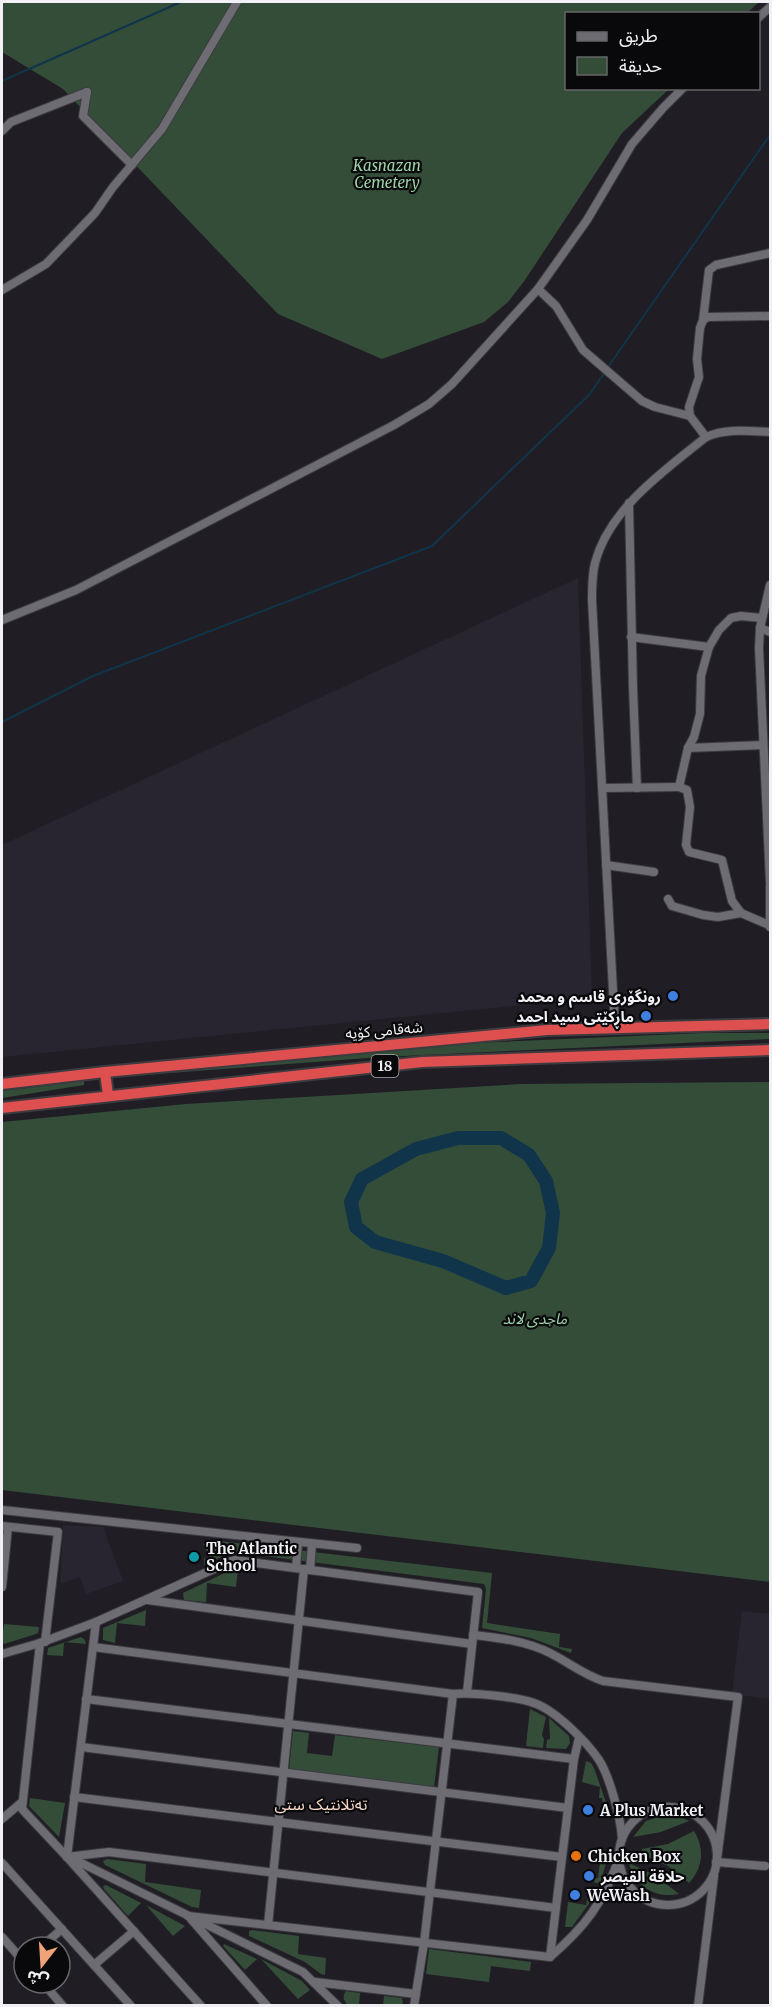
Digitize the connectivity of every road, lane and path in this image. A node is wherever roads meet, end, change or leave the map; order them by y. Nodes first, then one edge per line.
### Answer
1 (237, 2) edge
2 (681, 90) edge
3 (2, 131) edge
4 (132, 165) junction
5 (771, 253) edge
6 (538, 289) junction
7 (2, 290) edge
8 (771, 316) edge
9 (703, 320) junction
10 (690, 416) junction
11 (771, 432) edge
12 (706, 437) junction
13 (629, 503) junction
14 (771, 585) edge
15 (762, 618) junction
16 (2, 620) edge
17 (760, 628) junction
18 (771, 632) edge
19 (631, 637) junction
20 (709, 647) junction
21 (763, 745) junction
22 (688, 748) junction
23 (679, 787) junction
24 (603, 788) junction
25 (637, 788) junction
26 (606, 864) junction
27 (654, 872) dead end
28 (771, 884) edge
29 (668, 899) dead end
30 (741, 913) junction
31 (770, 926) edge
32 (771, 1024) edge
33 (615, 1028) junction
34 (771, 1050) edge
35 (105, 1072) junction
36 (2, 1084) edge
37 (108, 1095) junction
38 (2, 1108) edge
39 (2, 1510) edge
40 (5, 1526) edge
41 (298, 1543) junction
42 (312, 1544) junction
43 (357, 1548) dead end
44 (303, 1569) junction
45 (2, 1587) edge
46 (147, 1600) junction
47 (299, 1621) junction
48 (96, 1622) junction
49 (473, 1635) junction
50 (43, 1642) junction
51 (472, 1644) junction
52 (93, 1647) junction
53 (2, 1654) edge
54 (294, 1673) junction
55 (467, 1692) junction
56 (453, 1694) junction
57 (86, 1699) junction
58 (289, 1724) junction
59 (579, 1738) junction
60 (447, 1743) junction
61 (81, 1747) junction
62 (574, 1759) junction
63 (283, 1773) junction
64 (441, 1792) junction
65 (74, 1797) junction
66 (22, 1802) junction
67 (568, 1808) junction
68 (619, 1816) junction
69 (2, 1819) edge
70 (634, 1821) junction
71 (279, 1822) junction
72 (622, 1839) junction
73 (436, 1842) junction
74 (67, 1857) junction
75 (562, 1857) junction
76 (619, 1859) junction
77 (716, 1862) junction
78 (2, 1863) edge
79 (765, 1866) dead end
80 (274, 1873) junction
81 (626, 1882) junction
82 (610, 1884) junction
83 (430, 1892) junction
84 (556, 1908) junction
85 (188, 1916) junction
86 (268, 1925) junction
87 (62, 1929) junction
88 (134, 1931) junction
89 (55, 1935) edge
90 (2, 1937) edge
91 (424, 1943) junction
92 (12, 1948) edge
93 (550, 1957) junction
94 (94, 1965) junction
95 (315, 1982) junction
96 (416, 1994) junction
97 (131, 2006) edge
98 (201, 2006) edge
99 (267, 2006) edge
100 (338, 2006) edge
101 (414, 2006) edge
102 (698, 2006) edge

1 - 4 street
2 - 6 street
3 - 4 street
4 - 7 street
5 - 9 street
6 - 10 street
6 - 16 street
8 - 9 street
9 - 10 street
10 - 12 street
11 - 12 street
12 - 13 street
13 - 19 street
13 - 24 street
14 - 15 street
15 - 17 street
15 - 20 street
17 - 18 street
17 - 21 street
19 - 20 street
19 - 25 street
20 - 22 street
21 - 22 street
21 - 28 street
22 - 23 street
23 - 25 street
23 - 30 street
24 - 25 street
24 - 26 street
26 - 27 street
26 - 33 street
28 - 31 street
29 - 30 street
30 - 31 street
32 - 33 highway, شەقامی کۆیە / 18
33 - 35 highway, شەقامی کۆیە / 18
34 - 37 highway, 18
35 - 36 highway, شەقامی کۆیە / 18
35 - 37 highway
37 - 38 highway, 18
39 - 41 street
40 - 45 street
40 - 50 street
41 - 42 street
41 - 44 street
42 - 43 street
42 - 44 street
44 - 46 street
44 - 47 street
44 - 49 street
46 - 47 street
46 - 48 street
47 - 51 street
47 - 54 street
48 - 50 street
48 - 52 street
49 - 51 street
49 - 77 street
50 - 53 street
50 - 66 street
51 - 55 street
52 - 54 street
52 - 57 street
54 - 56 street
54 - 58 street
55 - 56 street
55 - 59 street
56 - 60 street
57 - 58 street
57 - 61 street
58 - 60 street
58 - 63 street
59 - 62 street
59 - 68 street
60 - 62 street
60 - 64 street
61 - 63 street
61 - 65 street
62 - 67 street
63 - 64 street
63 - 71 street
64 - 67 street
64 - 73 street
65 - 71 street
65 - 74 street
66 - 69 street
66 - 74 street
67 - 75 street
68 - 70 street
68 - 72 street
70 - 72 street
70 - 77 street
71 - 73 street
71 - 80 street
72 - 76 street
73 - 75 street
73 - 83 street
74 - 80 street
74 - 85 street
74 - 88 street
75 - 84 street
76 - 81 street
76 - 82 street
77 - 79 street
77 - 81 street
77 - 102 street
78 - 87 street
80 - 83 street
80 - 86 street
81 - 82 street
82 - 93 street
83 - 84 street
83 - 91 street
84 - 93 street
85 - 86 street
85 - 95 street
85 - 99 street
86 - 91 street
87 - 89 street
87 - 94 street
88 - 94 street
88 - 98 street
90 - 92 street
91 - 93 street
91 - 96 street
94 - 97 street
95 - 96 street
95 - 100 street
96 - 101 street

